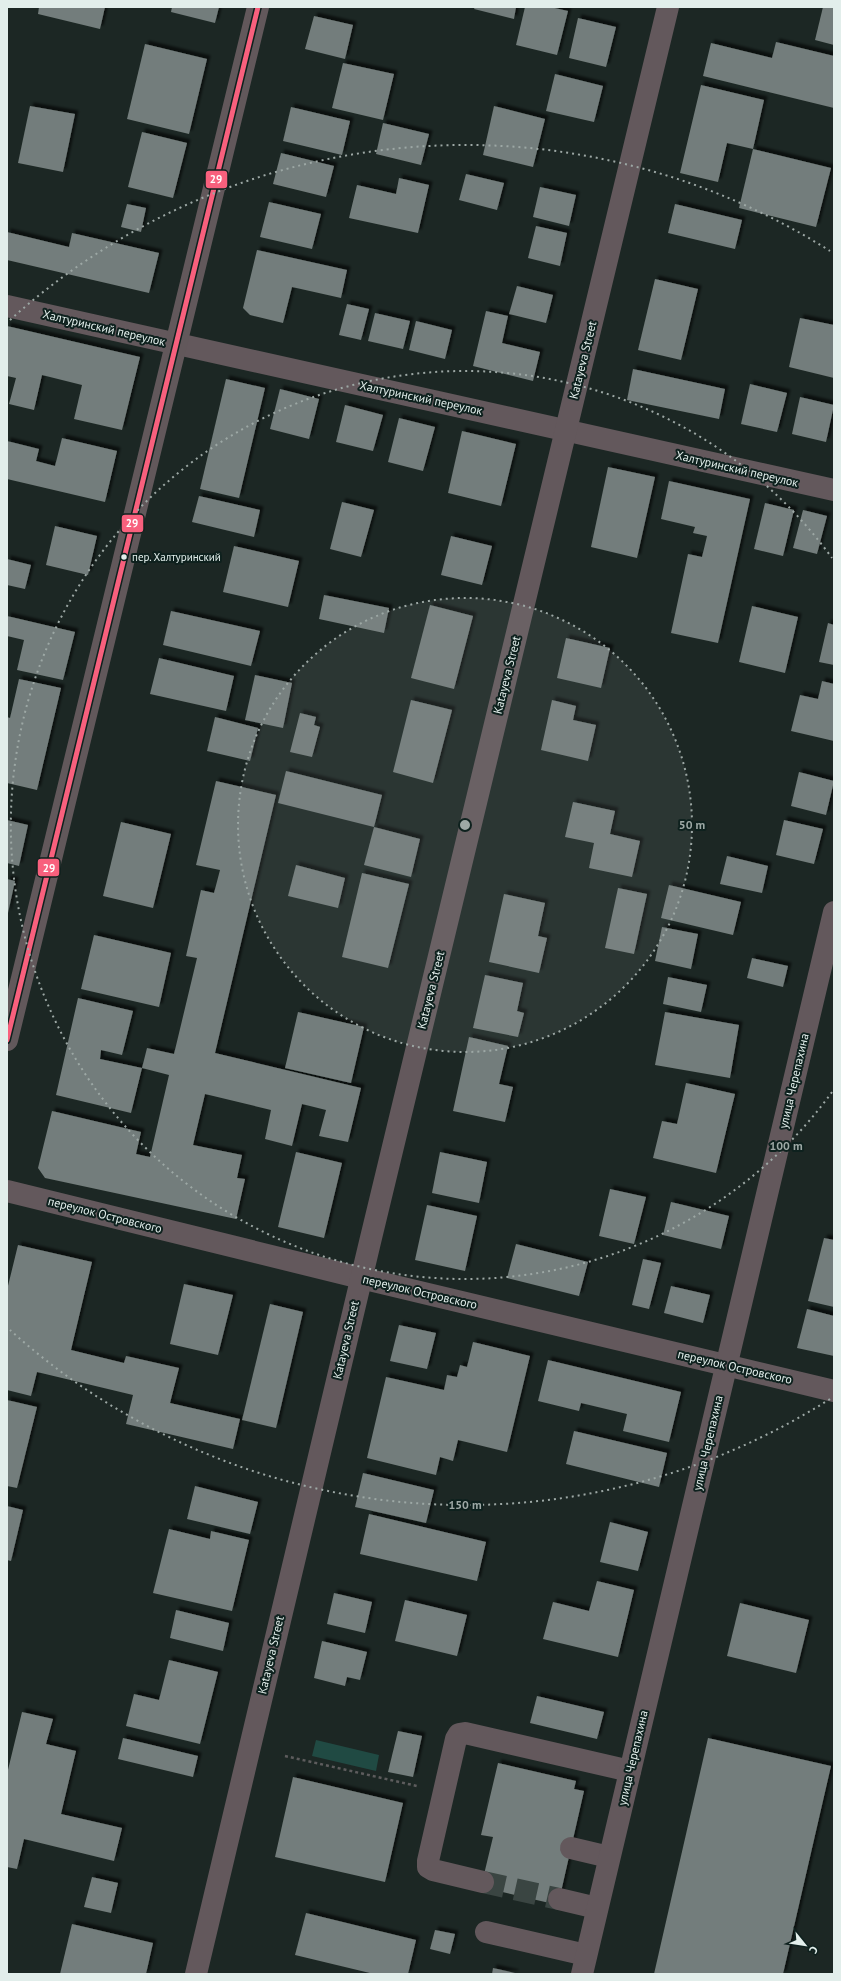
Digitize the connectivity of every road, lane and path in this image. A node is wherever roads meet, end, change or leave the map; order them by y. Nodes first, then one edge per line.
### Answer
1 (258, 7) edge
2 (668, 7) edge
3 (7, 306) edge
4 (176, 344) junction
5 (566, 430) junction
6 (834, 490) edge
7 (834, 912) edge
8 (7, 1040) edge
9 (7, 1191) edge
10 (361, 1278) junction
11 (726, 1365) junction
12 (834, 1391) edge
13 (285, 1756) dead end
14 (630, 1771) junction
15 (443, 1792) junction
16 (571, 1848) dead end
17 (609, 1857) junction
18 (483, 1882) tunnel mouth
19 (559, 1899) tunnel mouth
20 (597, 1908) junction
21 (486, 1932) dead end
22 (584, 1965) edge
23 (196, 1974) edge

1 - 4 main road
2 - 5 street, Katayeva Street
3 - 4 street, Халтуринский переулок
4 - 5 street, Халтуринский переулок
4 - 8 main road
5 - 6 street, Халтуринский переулок
5 - 10 street, Katayeva Street
7 - 11 street, улица Черепахина
9 - 10 street, переулок Островского
10 - 11 street, переулок Островского
10 - 23 street, Katayeva Street
11 - 12 street, переулок Островского
11 - 14 street, улица Черепахина
13 - 15 path
14 - 15 street
14 - 17 street, улица Черепахина
15 - 18 street
16 - 17 street
17 - 20 street, улица Черепахина
19 - 20 street
20 - 22 street, улица Черепахина
21 - 22 street

